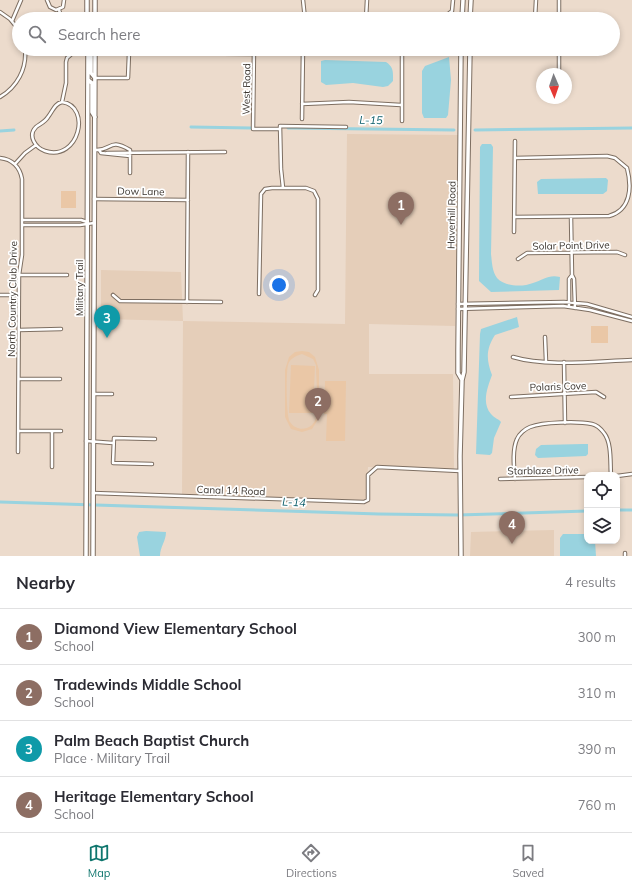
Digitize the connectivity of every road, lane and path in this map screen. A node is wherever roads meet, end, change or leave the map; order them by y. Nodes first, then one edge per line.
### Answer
1 (22, 0) edge
2 (48, 0) edge
3 (64, 0) edge
4 (87, 0) edge
5 (95, 0) edge
6 (304, 0) edge
7 (367, 0) edge
8 (453, 0) edge
9 (462, 0) edge
10 (471, 0) edge
11 (536, 0) edge
12 (559, 0) edge
13 (59, 10) joint
14 (0, 12) edge
15 (16, 12) edge
16 (88, 12) edge
17 (95, 12) edge
18 (305, 12) edge
19 (366, 12) edge
20 (451, 12) edge
21 (462, 12) edge
22 (470, 12) edge
23 (535, 12) edge
24 (559, 12) edge
25 (12, 21) edge
26 (25, 56) edge
27 (69, 56) edge
28 (89, 56) edge
29 (90, 56) edge
30 (95, 56) edge
31 (128, 56) edge
32 (254, 56) edge
33 (303, 56) edge
34 (402, 56) edge
35 (461, 56) edge
36 (470, 56) edge
37 (559, 56) edge
38 (559, 68) edge
39 (95, 78) junction
40 (88, 80) junction
41 (0, 97) edge
42 (62, 102) junction
43 (302, 104) junction
44 (401, 105) junction
45 (95, 118) junction
46 (302, 119) dead end
47 (402, 122) dead end
48 (280, 127) junction
49 (346, 127) dead end
50 (460, 130) junction
51 (469, 130) junction
52 (515, 140) dead end
53 (36, 145) junction
54 (124, 146) junction
55 (97, 150) junction
56 (188, 152) junction
57 (225, 152) dead end
58 (122, 154) junction
59 (130, 154) junction
60 (0, 158) edge
61 (515, 158) junction
62 (15, 164) junction
63 (130, 173) dead end
64 (283, 188) junction
65 (94, 199) junction
66 (188, 200) junction
67 (514, 217) junction
68 (571, 217) junction
69 (22, 220) junction
70 (87, 223) junction
71 (94, 223) junction
72 (22, 225) junction
73 (514, 232) dead end
74 (572, 253) junction
75 (625, 256) dead end
76 (518, 259) dead end
77 (19, 275) junction
78 (67, 275) dead end
79 (572, 275) junction
80 (259, 294) dead end
81 (0, 295) edge
82 (19, 295) junction
83 (113, 295) dead end
84 (315, 295) dead end
85 (187, 302) junction
86 (221, 302) dead end
87 (569, 302) junction
88 (575, 303) junction
89 (458, 304) junction
90 (466, 304) junction
91 (569, 307) junction
92 (575, 308) junction
93 (458, 309) junction
94 (466, 309) junction
95 (632, 317) edge
96 (632, 321) edge
97 (61, 329) dead end
98 (19, 330) junction
99 (545, 337) dead end
100 (513, 357) dead end
101 (632, 360) edge
102 (546, 361) junction
103 (564, 362) junction
104 (19, 379) junction
105 (60, 379) dead end
106 (462, 380) junction
107 (565, 393) junction
108 (94, 394) junction
109 (112, 394) dead end
110 (511, 397) dead end
111 (604, 397) dead end
112 (565, 423) junction
113 (18, 431) junction
114 (52, 431) junction
115 (61, 431) dead end
116 (155, 439) dead end
117 (86, 441) junction
118 (94, 441) junction
119 (113, 443) junction
120 (18, 452) dead end
121 (152, 464) dead end
122 (52, 467) dead end
123 (461, 471) junction
124 (610, 472) edge
125 (632, 474) edge
126 (620, 476) edge
127 (584, 477) edge
128 (500, 479) dead end
129 (515, 479) junction
130 (92, 493) junction
131 (86, 556) edge
132 (93, 556) edge
133 (461, 556) edge

1 - 15 street
2 - 13 street
3 - 13 street
4 - 16 main road
5 - 17 main road
6 - 18 street
7 - 19 street
8 - 20 street
9 - 21 main road
10 - 22 main road
11 - 23 street
12 - 24 street
14 - 25 street
26 - 41 street
27 - 42 street
28 - 40 main road, Military Trail
29 - 39 main road
30 - 39 main road, Military Trail
31 - 39 street
32 - 48 street, West Road
33 - 43 street
34 - 44 street
35 - 50 main road, Haverhill Road
36 - 51 main road, Haverhill Road
37 - 38 street
39 - 45 main road, Military Trail
40 - 45 main road
40 - 70 main road, Military Trail
42 - 53 street
42 - 53 street
43 - 44 street
43 - 46 street
44 - 47 street
45 - 55 main road, Military Trail
48 - 49 street
48 - 64 street
50 - 51 main road
50 - 89 main road, Haverhill Road
51 - 90 main road, Haverhill Road
52 - 61 street
53 - 62 street
54 - 55 street
54 - 58 street
54 - 59 street
55 - 58 street
55 - 65 main road, Military Trail
56 - 57 street
56 - 59 street
56 - 66 street
58 - 59 street
59 - 63 street
60 - 62 street
61 - 67 street
61 - 68 street
62 - 69 street, North Country Club Drive
64 - 80 street
64 - 84 street
65 - 66 street, Dow Lane
65 - 71 main road, Military Trail
66 - 85 street
67 - 68 street
67 - 73 street
68 - 74 street
69 - 70 street
69 - 72 street, North Country Club Drive
70 - 71 street
70 - 72 street
70 - 117 main road, Military Trail
71 - 108 main road, Military Trail
72 - 77 street, North Country Club Drive
74 - 75 street, Solar Point Drive
74 - 76 street, Solar Point Drive
74 - 79 street
77 - 78 street
77 - 82 street, North Country Club Drive
79 - 87 street
79 - 88 street
81 - 82 street
82 - 98 street, North Country Club Drive
83 - 85 street
85 - 86 street
87 - 88 street
87 - 90 street
87 - 91 street
88 - 92 street
88 - 95 street
89 - 90 street
89 - 93 main road, Haverhill Road
90 - 94 main road, Haverhill Road
91 - 92 street
91 - 94 street
92 - 96 street
93 - 94 street
93 - 106 main road, Haverhill Road
94 - 106 main road, Haverhill Road
97 - 98 street
98 - 104 street, North Country Club Drive
99 - 102 street
100 - 102 street
101 - 103 street
102 - 103 street
103 - 107 street
104 - 105 street
104 - 113 street, North Country Club Drive
106 - 123 main road, Haverhill Road
107 - 110 street, Polaris Cove
107 - 111 street, Polaris Cove
107 - 112 street
108 - 109 street
108 - 118 main road, Military Trail
112 - 124 street
112 - 129 street
113 - 114 street
113 - 120 street, North Country Club Drive
114 - 115 street
114 - 122 street
116 - 119 street
117 - 118 street
117 - 131 main road, Military Trail
118 - 119 street
118 - 130 main road, Military Trail
119 - 121 street
123 - 130 street, Canal 14 Road
123 - 133 main road, Haverhill Road
125 - 126 street
127 - 129 street, Starblaze Drive
128 - 129 street, Starblaze Drive
130 - 132 main road, Military Trail

